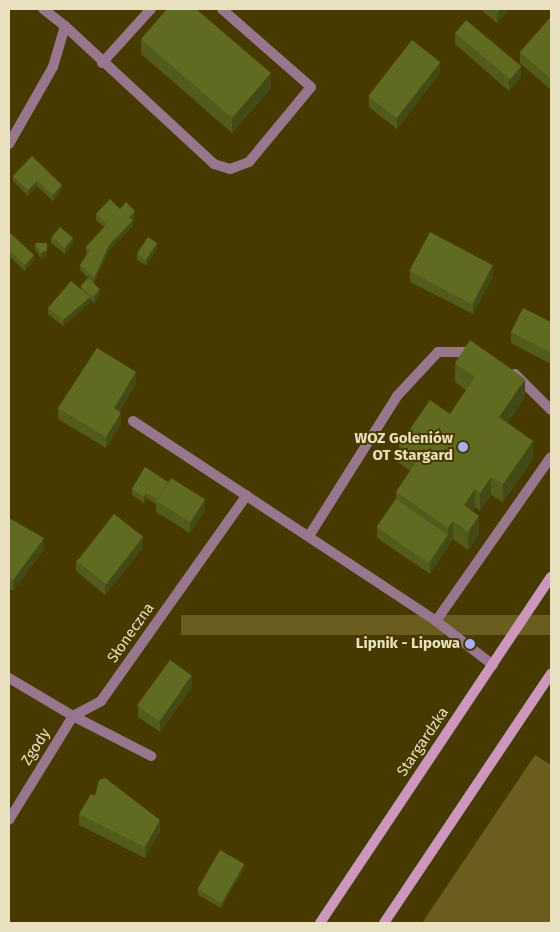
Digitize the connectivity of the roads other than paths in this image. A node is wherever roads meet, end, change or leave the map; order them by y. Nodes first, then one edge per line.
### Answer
1 (43, 9) edge
2 (151, 9) edge
3 (222, 9) edge
4 (65, 26) junction
5 (102, 63) junction
6 (9, 144) edge
7 (484, 352) edge
8 (508, 368) edge
9 (551, 410) edge
10 (133, 421) dead end
11 (551, 457) edge
12 (247, 495) junction
13 (309, 536) junction
14 (551, 577) edge
15 (436, 621) junction
16 (493, 665) junction
17 (551, 674) edge
18 (9, 678) edge
19 (73, 716) junction
20 (151, 756) dead end
21 (9, 820) edge
22 (320, 923) edge
23 (384, 923) edge

1 - 4 street
2 - 5 street
3 - 5 street
4 - 5 street
4 - 6 street
7 - 13 street
8 - 9 street
10 - 12 street
11 - 15 street
12 - 13 street
12 - 19 street, Słoneczna
13 - 15 street
14 - 16 main road, Stargardzka
15 - 16 street
16 - 22 main road, Stargardzka
17 - 23 main road
18 - 19 street
19 - 20 street
19 - 21 street, Zgody

